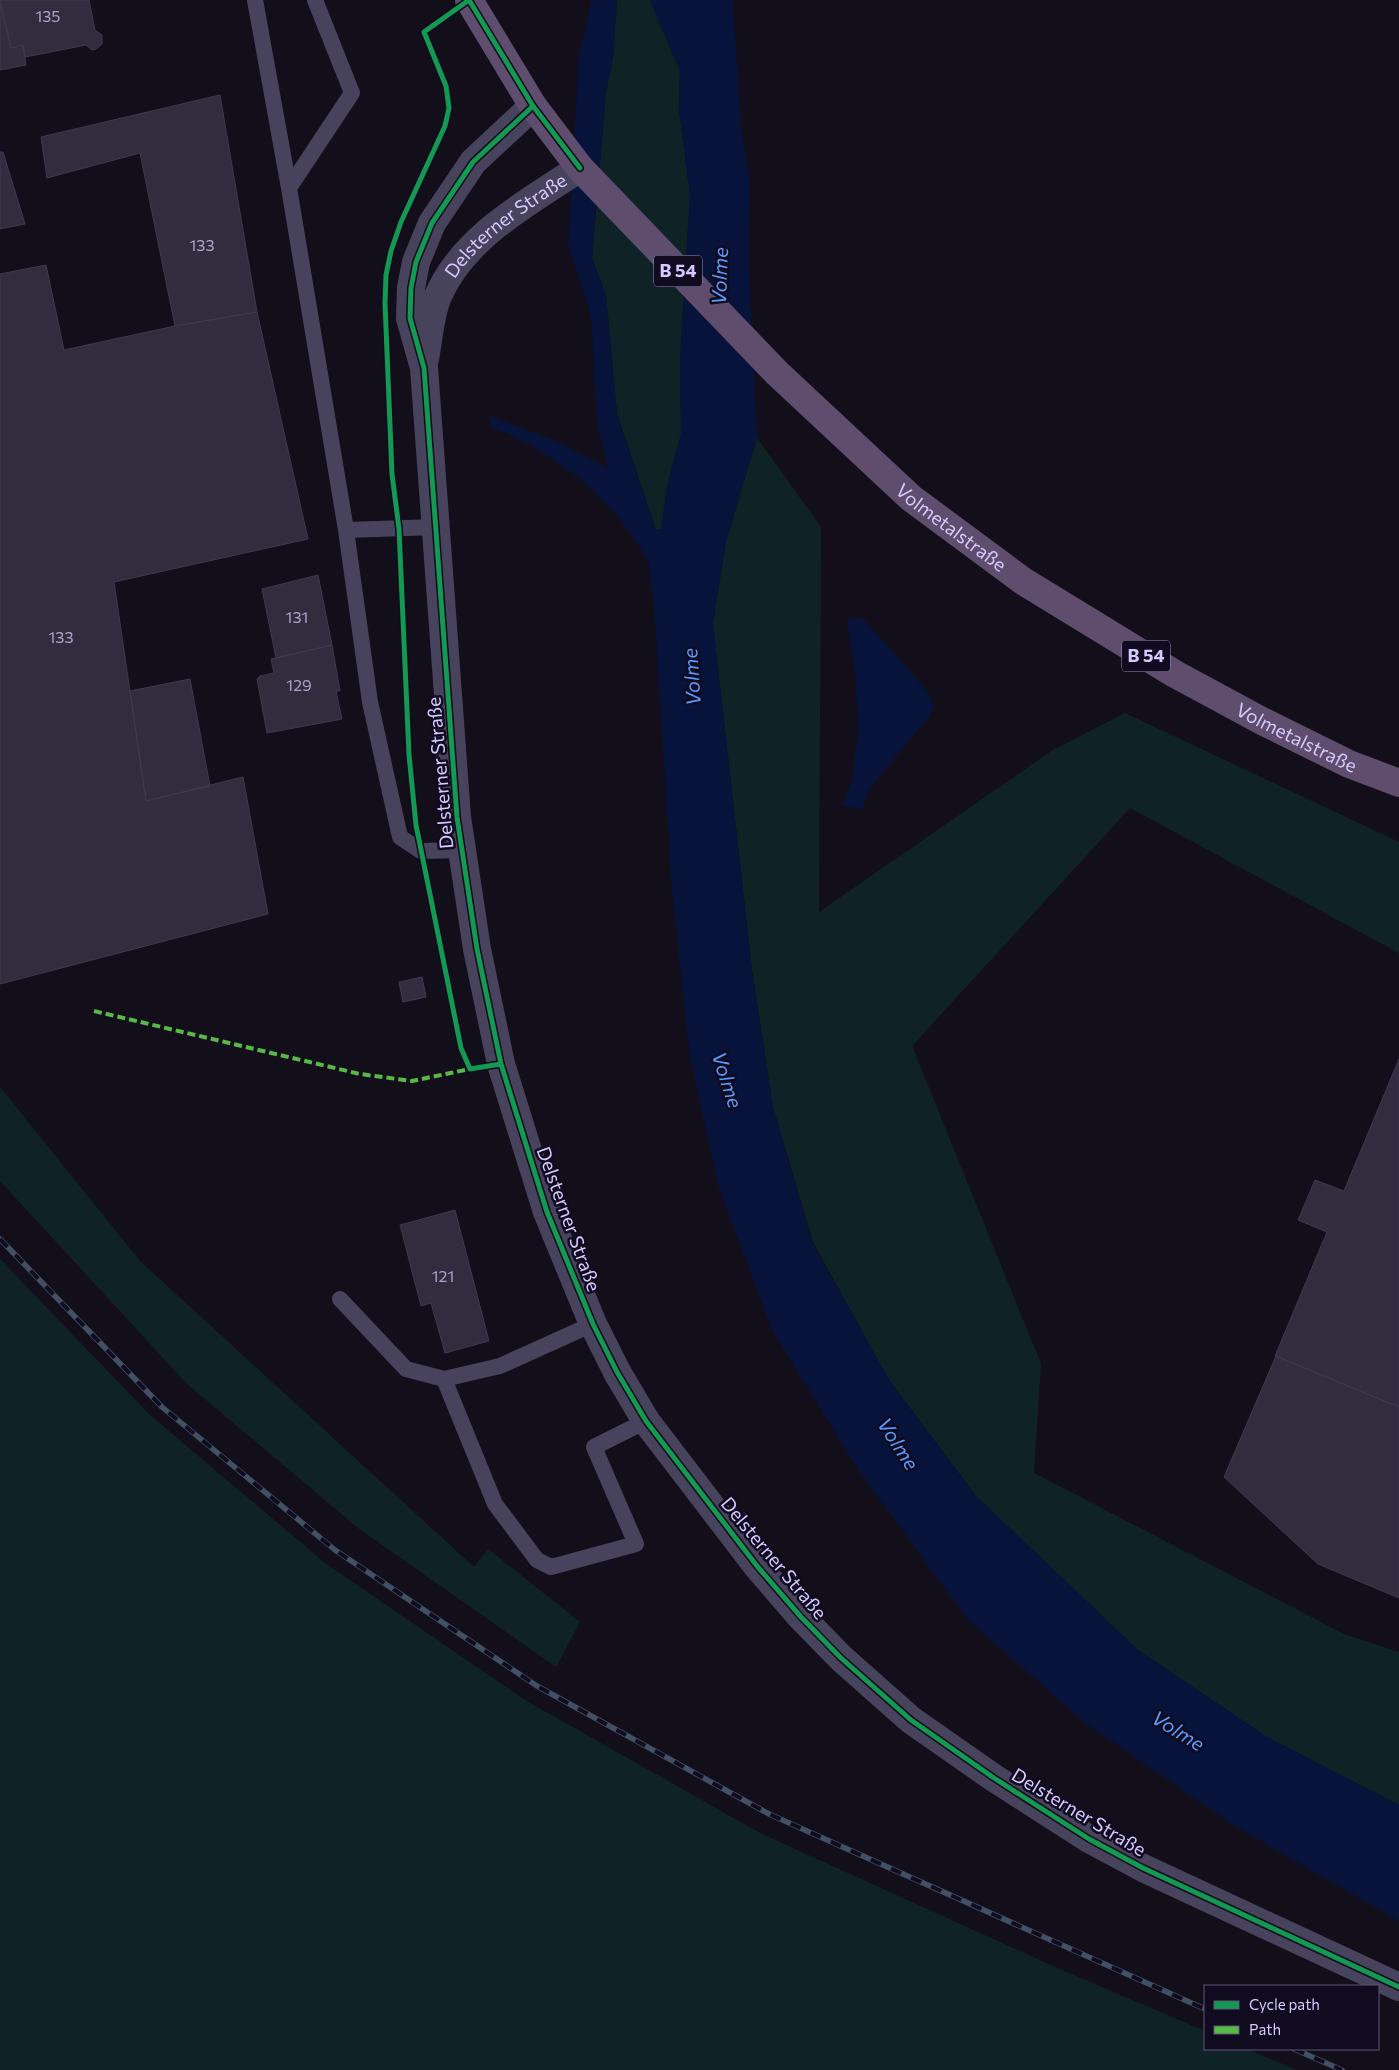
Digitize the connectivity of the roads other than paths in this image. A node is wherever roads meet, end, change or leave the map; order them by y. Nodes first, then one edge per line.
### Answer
1 (255, 0) edge
2 (315, 0) edge
3 (470, 0) edge
4 (533, 106) junction
5 (580, 168) junction
6 (289, 188) junction
7 (424, 368) junction
8 (436, 527) junction
9 (346, 530) junction
10 (1399, 783) edge
11 (461, 850) junction
12 (340, 1299) dead end
13 (593, 1324) junction
14 (444, 1380) junction
15 (646, 1420) junction
16 (1399, 1987) edge

1 - 6 lane
2 - 6 lane
3 - 4 main road, Delsterner Straße / B 54
4 - 5 main road, Delsterner Straße / B 54
4 - 7 street, Delsterner Straße
5 - 7 street, Delsterner Straße
5 - 10 main road, Volmetalstraße / B 54
6 - 9 lane
7 - 8 street, Delsterner Straße
8 - 9 lane
8 - 11 street, Delsterner Straße
9 - 11 lane
11 - 13 street, Delsterner Straße
12 - 14 lane
13 - 14 lane
13 - 15 street, Delsterner Straße
14 - 15 lane
15 - 16 street, Delsterner Straße

